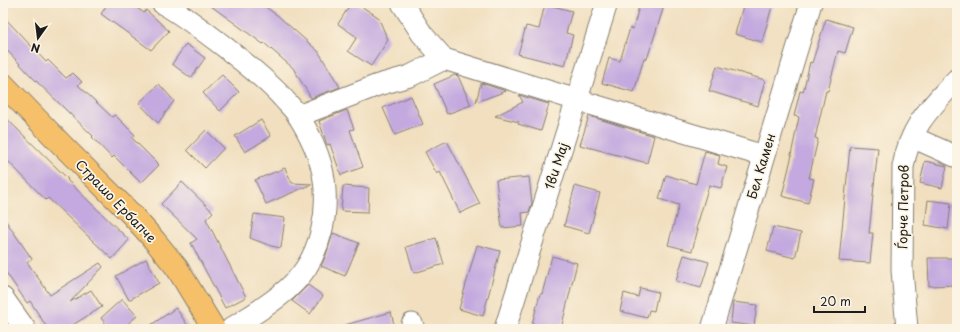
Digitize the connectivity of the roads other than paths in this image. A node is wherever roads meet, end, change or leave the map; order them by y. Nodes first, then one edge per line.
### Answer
1 (162, 3) edge
2 (402, 3) edge
3 (607, 3) edge
4 (811, 3) edge
5 (444, 59) junction
6 (957, 79) edge
7 (3, 84) edge
8 (577, 100) junction
9 (298, 116) junction
10 (912, 137) junction
11 (764, 156) junction
12 (957, 157) edge
13 (3, 298) edge
14 (25, 329) edge
15 (214, 329) edge
16 (231, 329) edge
17 (505, 329) edge
18 (712, 329) edge
19 (907, 329) edge

1 - 9 street
2 - 5 street
3 - 8 street, 1ви Мај
4 - 11 street, Бел Камен
5 - 8 street
5 - 9 street
6 - 10 street, Ѓорче Петров
7 - 15 main road, Страшо Ербапче
8 - 11 street
8 - 17 street, 1ви Мај
9 - 16 street
10 - 12 street
10 - 19 street, Ѓорче Петров
11 - 18 street, Бел Камен
13 - 14 street

